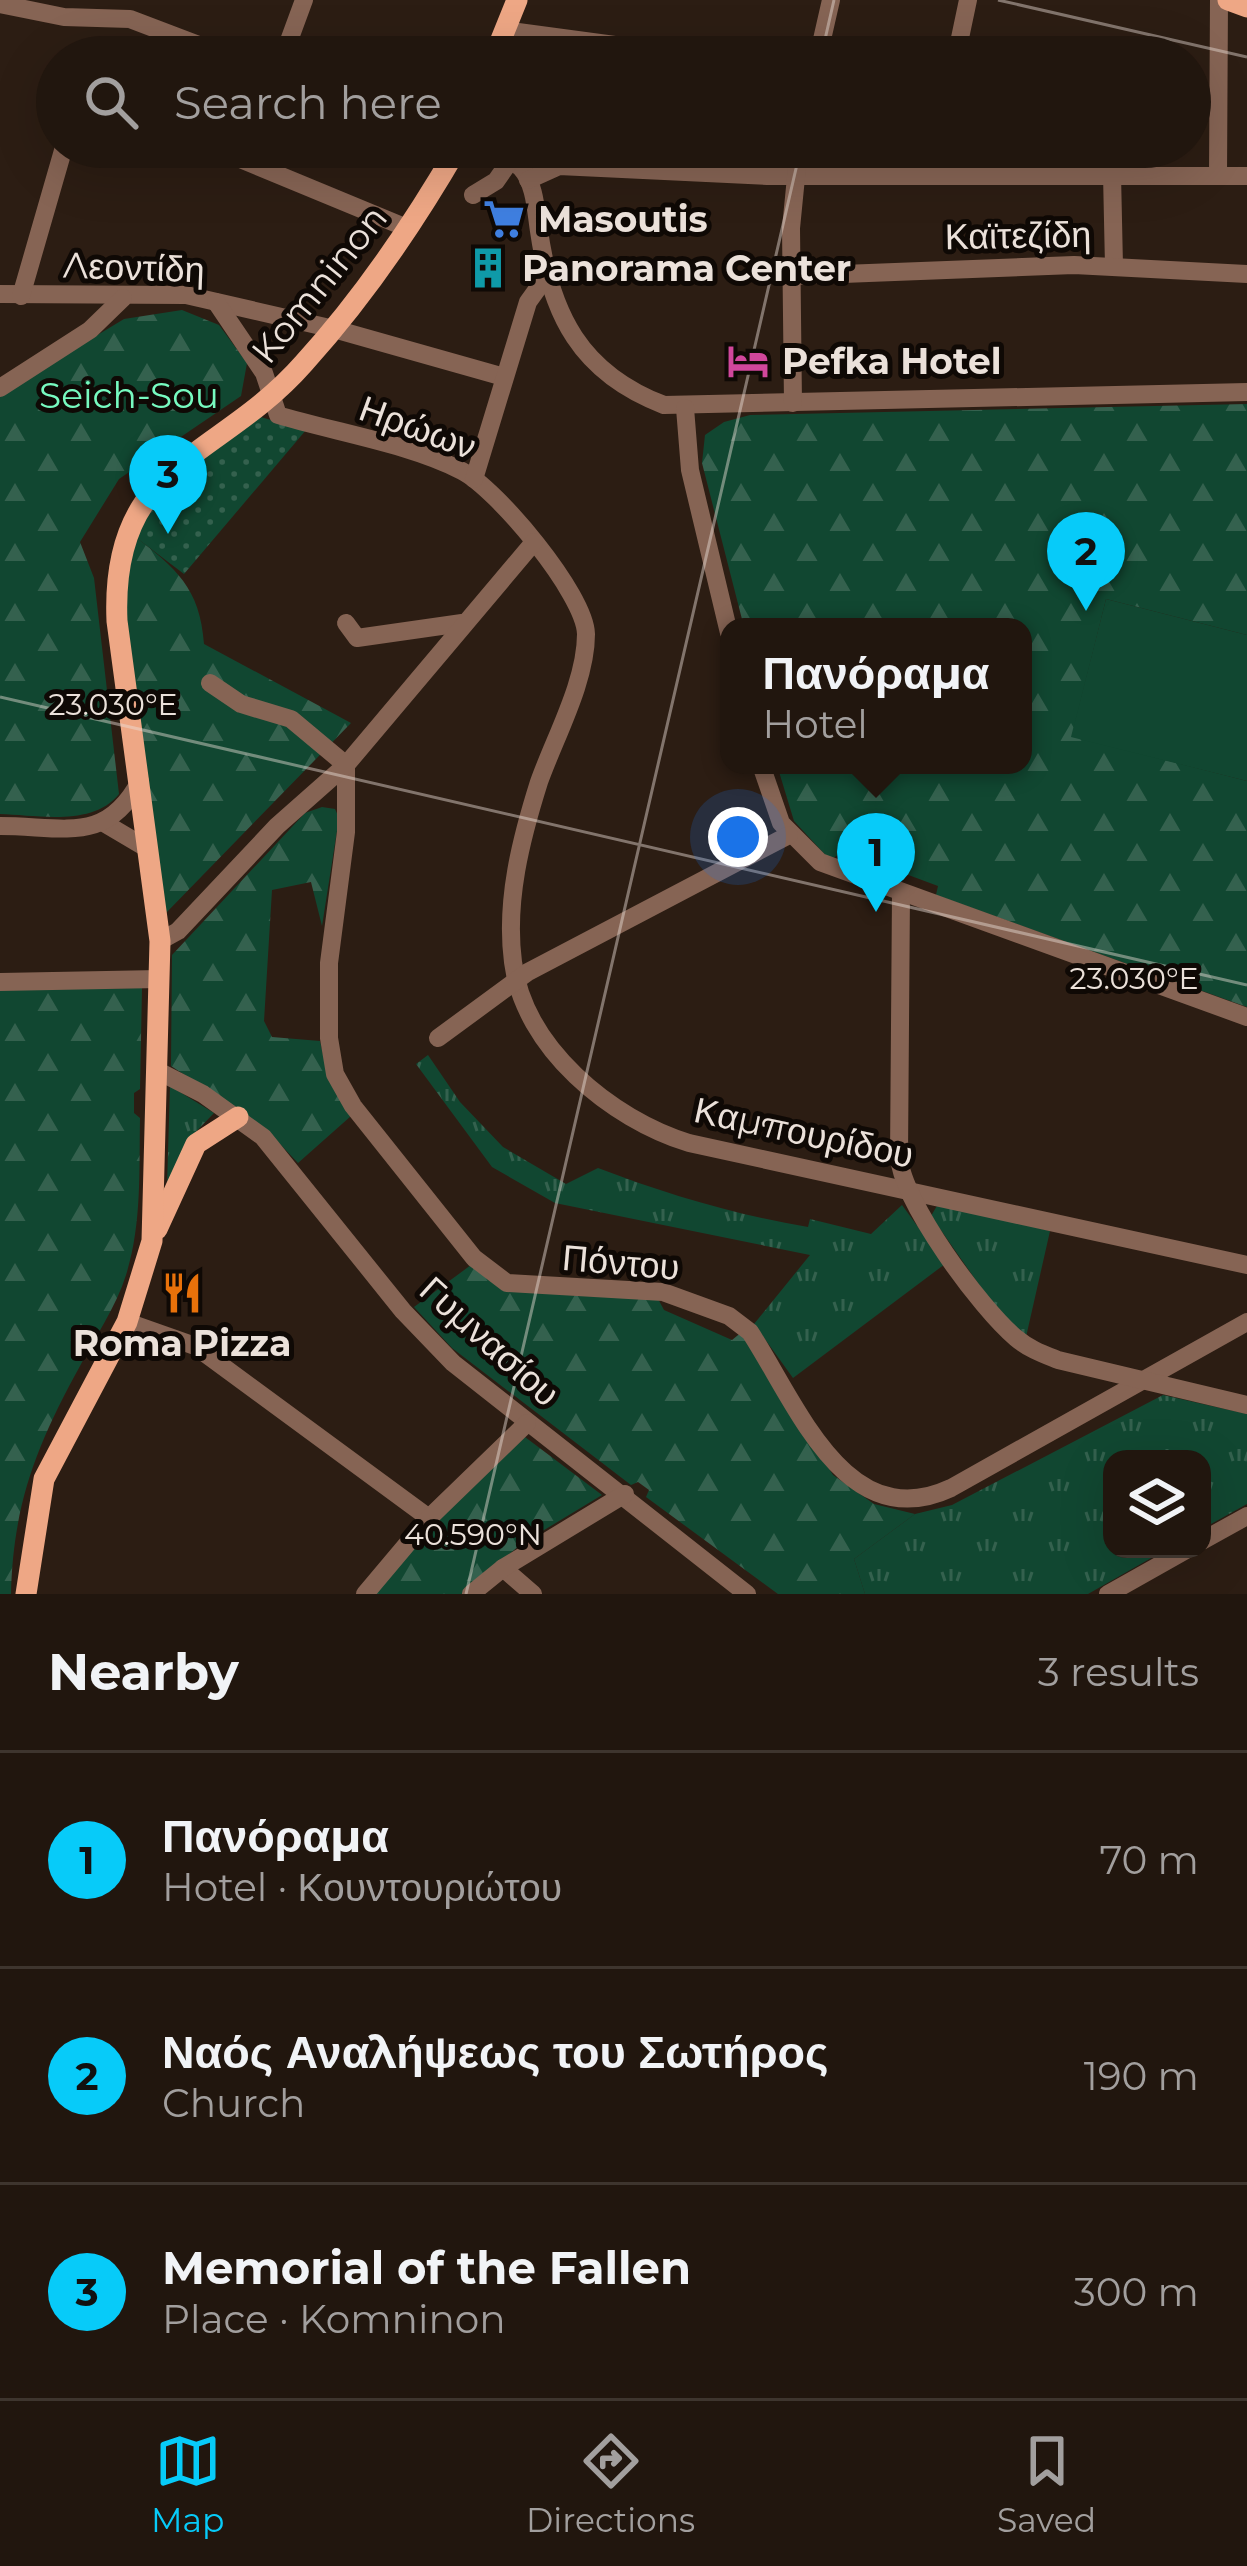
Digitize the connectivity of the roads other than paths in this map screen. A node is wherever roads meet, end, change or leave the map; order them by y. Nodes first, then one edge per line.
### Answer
1 (304, 0) edge
2 (517, 0) edge
3 (831, 0) edge
4 (968, 0) edge
5 (1224, 0) edge
6 (0, 4) edge
7 (1247, 7) edge
8 (505, 30) junction
9 (175, 36) edge
10 (291, 36) edge
11 (503, 36) edge
12 (549, 36) edge
13 (823, 36) edge
14 (960, 36) edge
15 (58, 168) edge
16 (277, 168) edge
17 (445, 168) edge
18 (505, 168) edge
19 (516, 168) edge
20 (547, 168) edge
21 (617, 168) edge
22 (796, 168) edge
23 (934, 168) edge
24 (1083, 168) edge
25 (1082, 173) junction
26 (1112, 174) junction
27 (794, 175) junction
28 (932, 175) junction
29 (1218, 176) junction
30 (1247, 176) edge
31 (528, 180) junction
32 (473, 195) dead end
33 (407, 228) junction
34 (1114, 266) junction
35 (1247, 274) edge
36 (791, 276) junction
37 (546, 277) junction
38 (0, 294) edge
39 (21, 296) junction
40 (123, 298) junction
41 (215, 302) junction
42 (334, 329) junction
43 (504, 377) junction
44 (0, 388) edge
45 (1247, 392) edge
46 (269, 398) junction
47 (793, 403) junction
48 (685, 408) junction
49 (474, 479) junction
50 (534, 542) junction
51 (725, 618) edge
52 (462, 622) junction
53 (346, 623) dead end
54 (210, 682) dead end
55 (346, 765) junction
56 (765, 774) edge
57 (140, 781) junction
58 (104, 823) junction
59 (0, 826) edge
60 (789, 835) junction
61 (148, 849) junction
62 (902, 892) junction
63 (160, 940) junction
64 (159, 979) junction
65 (516, 979) junction
66 (0, 982) edge
67 (1247, 1017) edge
68 (438, 1039) dead end
69 (158, 1071) junction
70 (238, 1117) junction
71 (904, 1187) junction
72 (152, 1241) junction
73 (1247, 1265) edge
74 (127, 1322) junction
75 (1247, 1322) edge
76 (1145, 1382) junction
77 (1247, 1406) edge
78 (527, 1423) junction
79 (625, 1494) junction
80 (1247, 1516) edge
81 (429, 1518) junction
82 (1211, 1536) edge
83 (1172, 1558) edge
84 (503, 1568) junction
85 (26, 1594) edge
86 (365, 1594) edge
87 (471, 1594) edge
88 (533, 1594) edge
89 (747, 1594) edge
90 (1108, 1594) edge

1 - 10 street
2 - 8 main road
3 - 13 street
4 - 14 street
5 - 7 main road
5 - 29 street
6 - 9 street
8 - 11 main road
8 - 12 street
15 - 39 street
16 - 33 street
17 - 33 main road, Komninon
18 - 32 street
19 - 31 street
20 - 31 street
21 - 27 street
22 - 27 street
23 - 28 street
24 - 25 street
25 - 26 street
25 - 28 street
26 - 29 street
26 - 34 street
27 - 28 street
27 - 36 street
29 - 30 street
31 - 37 street
33 - 42 main road, Komninon
34 - 35 street, Καϊτεζίδη
34 - 36 street, Καϊτεζίδη
36 - 47 street
37 - 43 street
37 - 48 street
38 - 39 street, Λεοντίδη
39 - 40 street, Λεοντίδη
40 - 41 street, Λεοντίδη
40 - 44 street
41 - 42 street, Λεοντίδη
41 - 46 street
42 - 43 street, Λεοντίδη
42 - 46 main road, Komninon
43 - 49 street
45 - 47 street
46 - 49 street, Ηρώων
46 - 57 main road, Komninon
47 - 48 street
48 - 51 street
49 - 50 street, Ηρώων
50 - 52 street
50 - 65 street, Καμπουρίδου
52 - 53 street
52 - 55 street
54 - 55 street
55 - 63 street
55 - 76 street, Πόντου
56 - 60 street
57 - 58 street
57 - 61 main road, Komninon
58 - 59 street
58 - 61 street
60 - 62 street
60 - 65 street
61 - 63 main road, Komninon
62 - 67 street
62 - 71 street
63 - 64 main road, Komninon
64 - 66 street
64 - 69 main road, Komninon
65 - 68 street
65 - 71 street, Καμπουρίδου
69 - 70 street, Γυμνασίου
69 - 72 main road, Komninon
70 - 72 main road
70 - 78 street, Γυμνασίου
71 - 73 street, Καμπουρίδου
71 - 76 street
72 - 74 main road
74 - 81 street
74 - 85 main road
75 - 76 street, Πόντου
76 - 77 street
78 - 79 street, Γυμνασίου
78 - 81 street
79 - 84 street
79 - 89 street, Γυμνασίου
80 - 82 street
81 - 86 street
83 - 90 street
84 - 87 street
84 - 88 street

